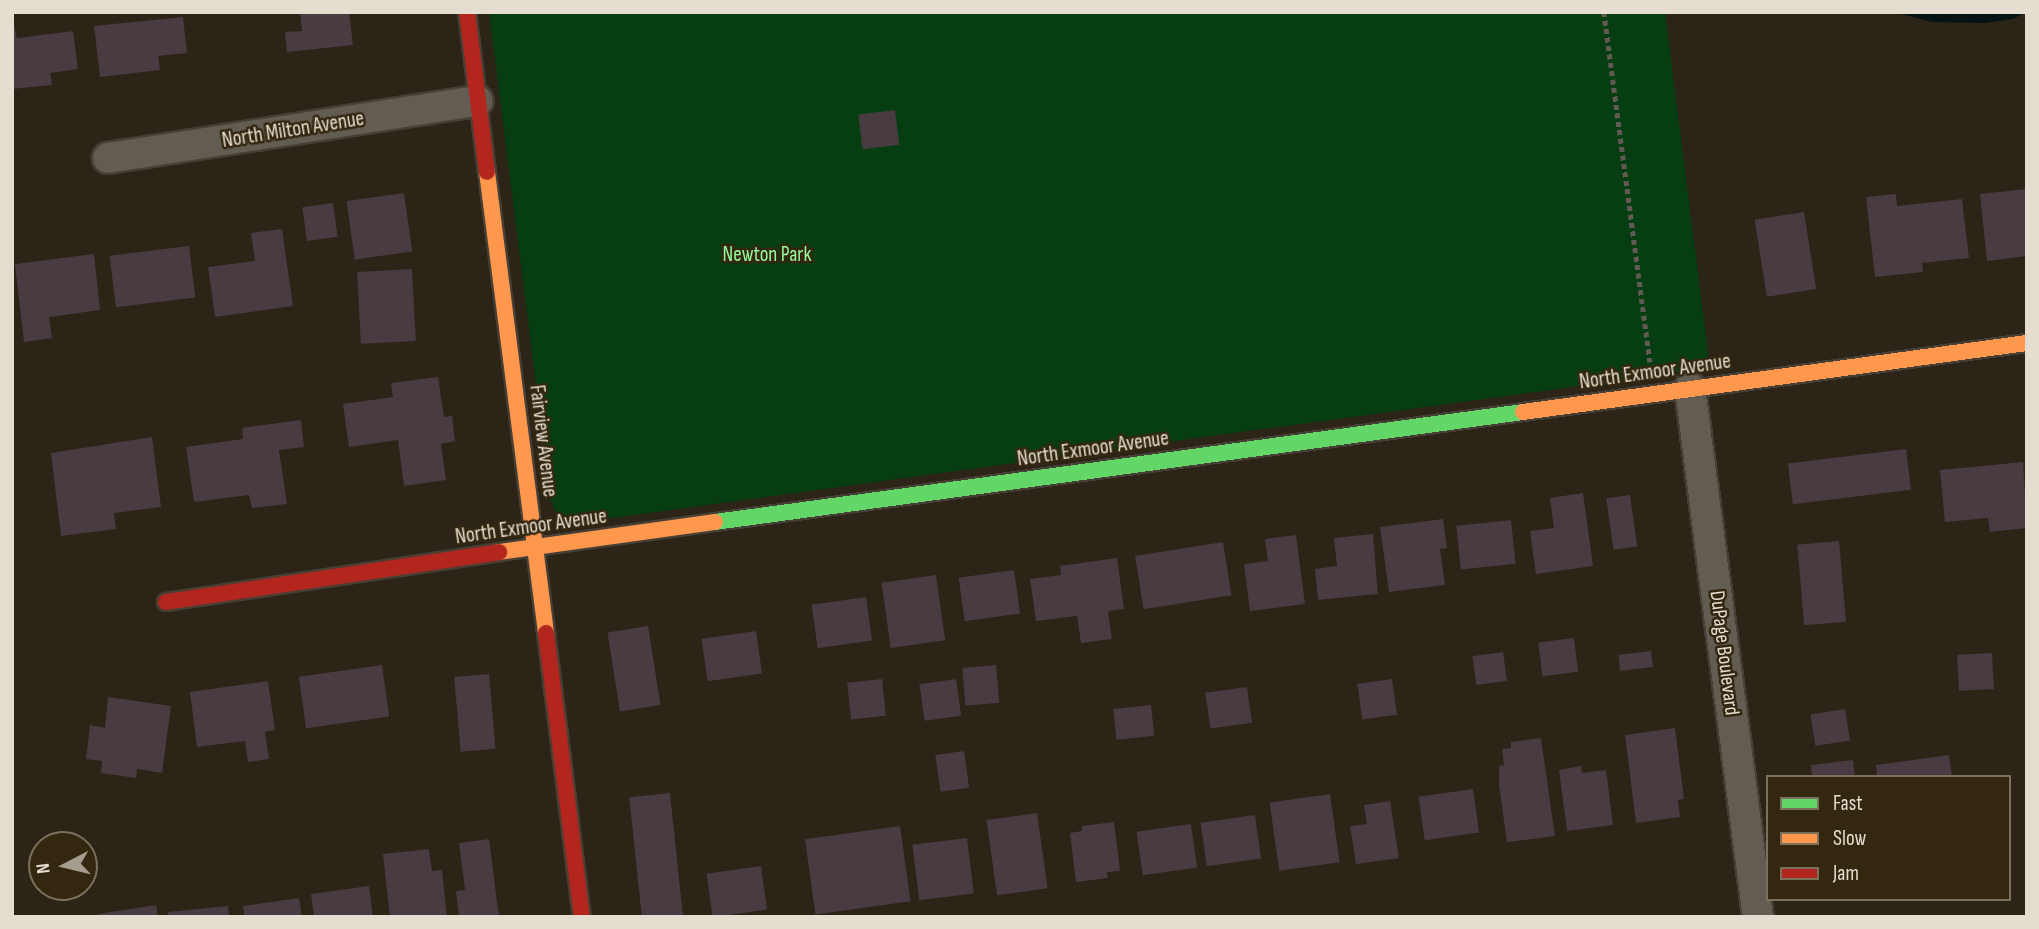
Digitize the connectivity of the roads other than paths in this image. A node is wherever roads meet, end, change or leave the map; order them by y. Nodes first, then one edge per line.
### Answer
1 (467, 12) edge
2 (478, 101) junction
3 (108, 158) dead end
4 (2027, 343) edge
5 (1690, 388) junction
6 (536, 547) junction
7 (166, 602) dead end
8 (582, 917) edge
9 (1758, 917) edge

1 - 2 street, Fairview Avenue
2 - 3 street, North Milton Avenue
2 - 6 street, Fairview Avenue
4 - 5 street, North Exmoor Avenue
5 - 6 street, North Exmoor Avenue
5 - 9 street, DuPage Boulevard
6 - 7 street, North Exmoor Avenue
6 - 8 street, Fairview Avenue

